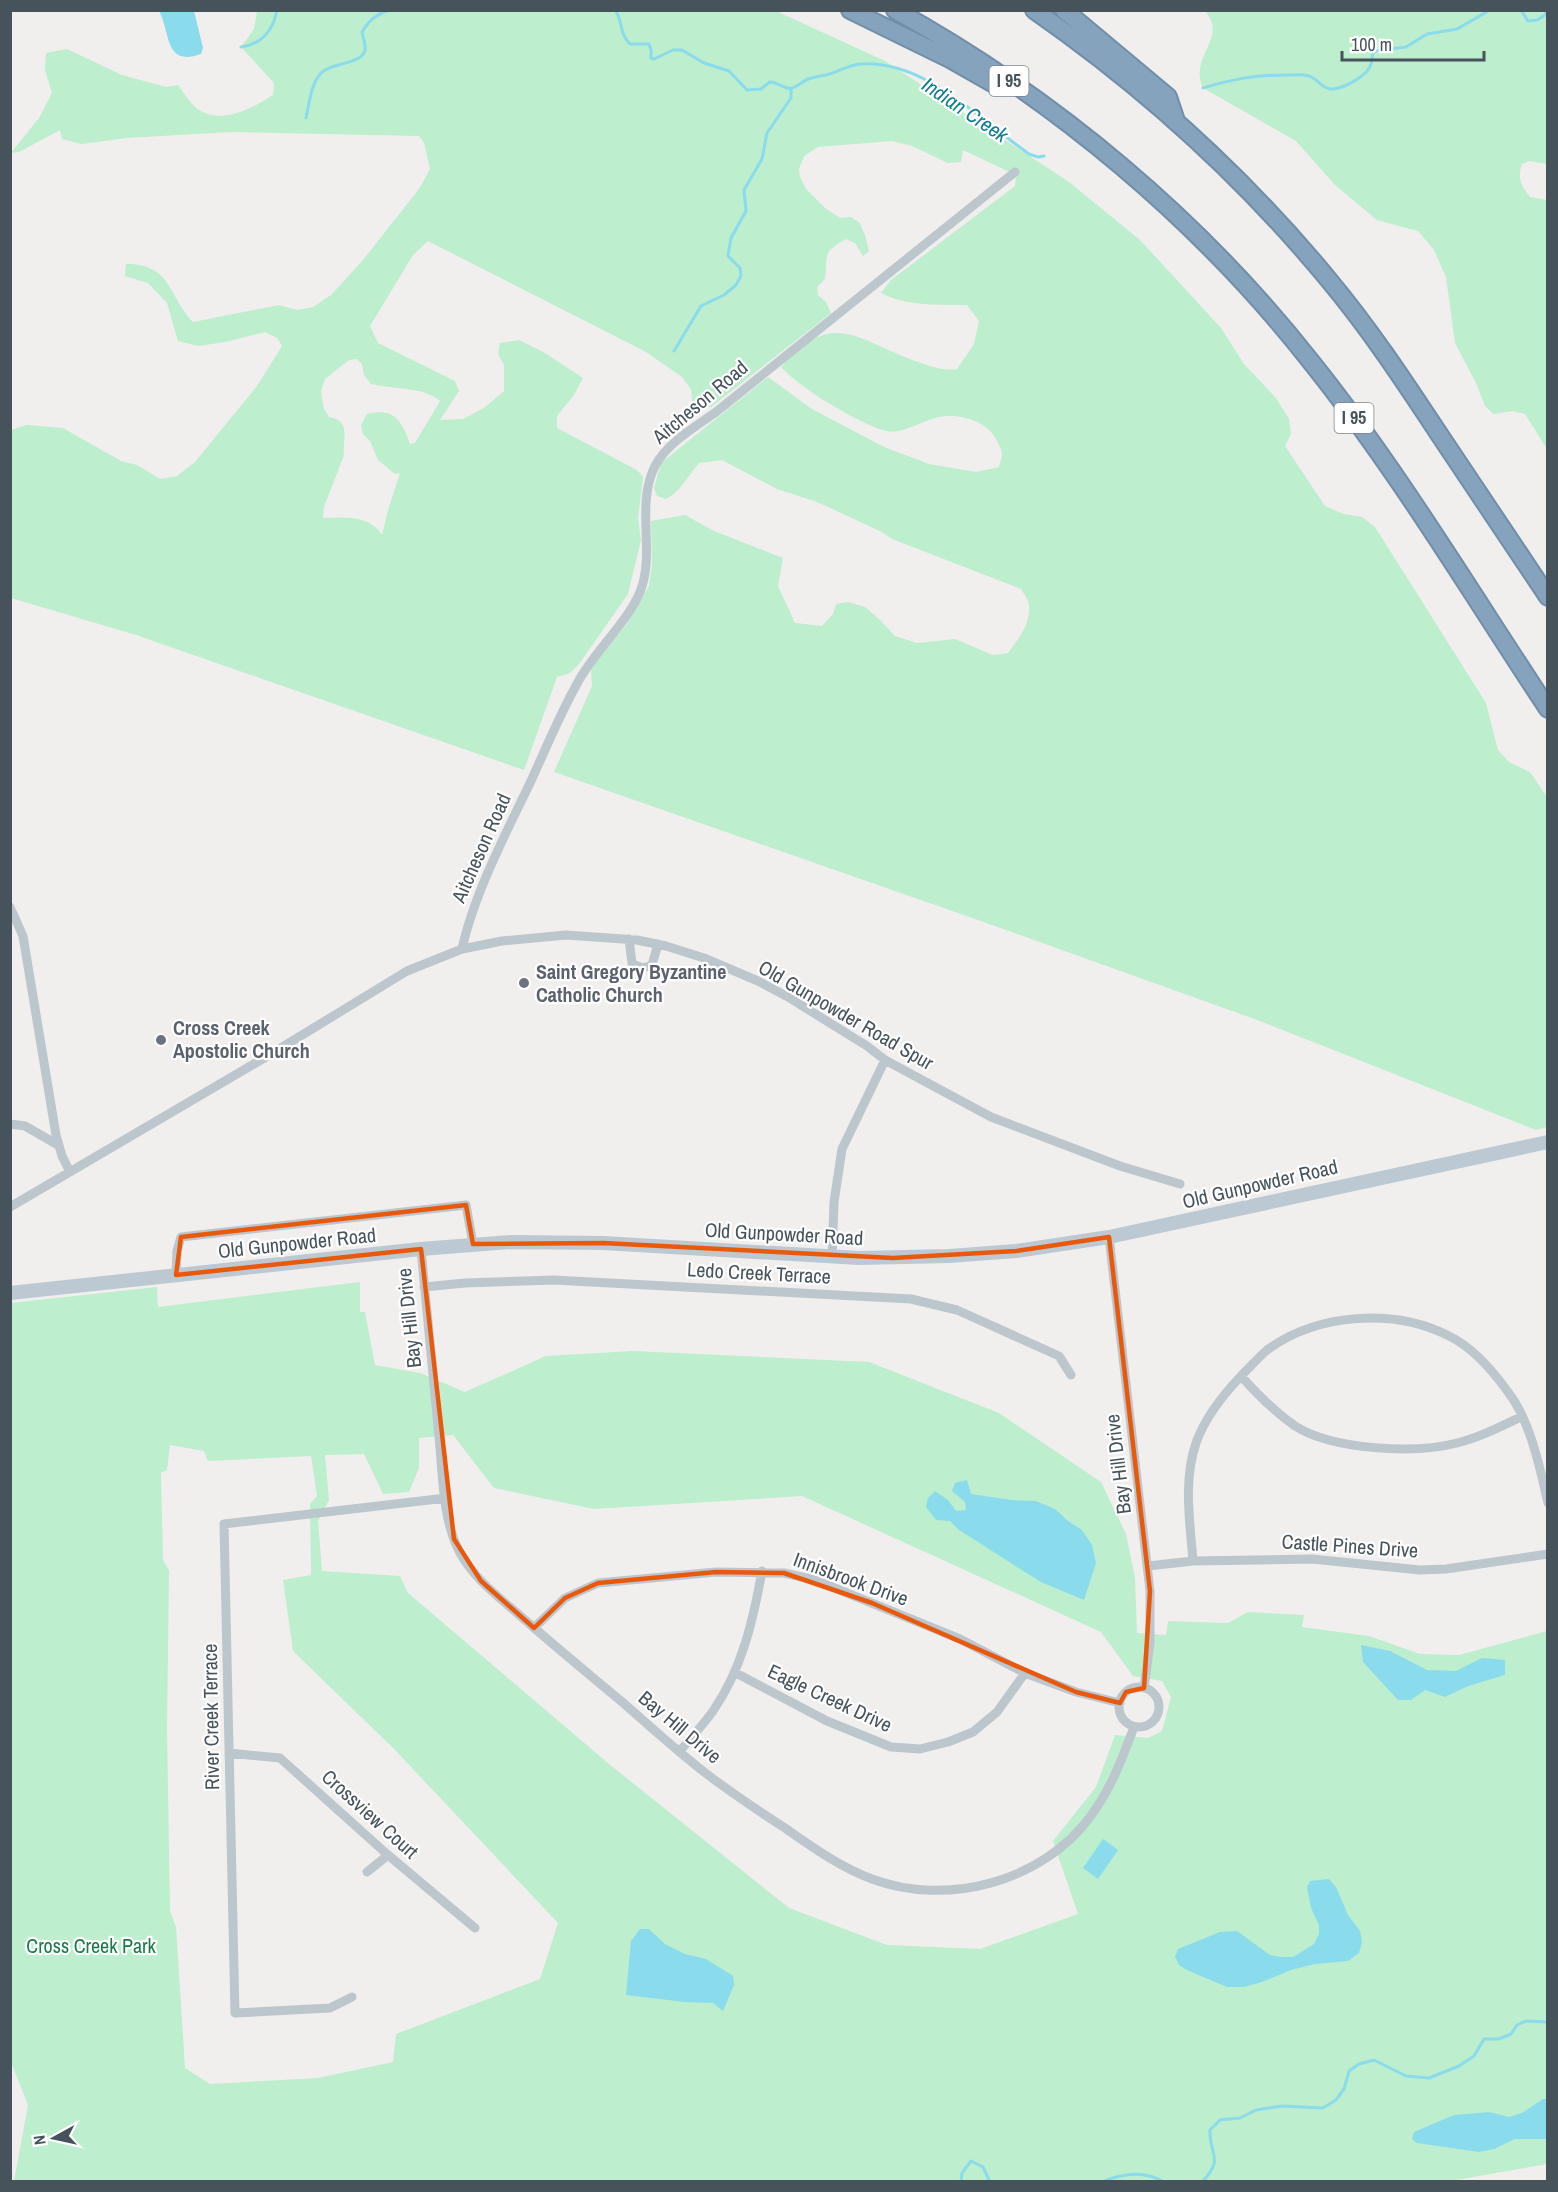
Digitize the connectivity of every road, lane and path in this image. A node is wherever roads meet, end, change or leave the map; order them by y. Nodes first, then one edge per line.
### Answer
1 (850, 10) edge
2 (895, 10) edge
3 (1034, 10) edge
4 (1064, 10) edge
5 (1176, 122) junction
6 (1116, 163) junction
7 (1015, 172) dead end
8 (1548, 597) edge
9 (1548, 709) edge
10 (10, 907) edge
11 (629, 939) junction
12 (658, 944) junction
13 (462, 950) junction
14 (885, 1060) junction
15 (10, 1124) edge
16 (1548, 1142) edge
17 (58, 1145) junction
18 (70, 1172) junction
19 (1180, 1184) dead end
20 (10, 1207) edge
21 (1108, 1237) junction
22 (473, 1244) junction
23 (421, 1249) junction
24 (832, 1258) junction
25 (176, 1275) junction
26 (424, 1287) junction
27 (10, 1293) edge
28 (1071, 1375) dead end
29 (1241, 1377) junction
30 (1521, 1417) junction
31 (446, 1498) junction
32 (1548, 1503) edge
33 (1548, 1554) edge
34 (1193, 1561) junction
35 (1148, 1566) junction
36 (762, 1571) junction
37 (534, 1628) junction
38 (736, 1673) junction
39 (1025, 1674) junction
40 (1144, 1688) junction
41 (1120, 1703) junction
42 (1134, 1727) junction
43 (680, 1751) junction
44 (229, 1752) junction
45 (388, 1855) junction
46 (368, 1872) dead end
47 (475, 1928) dead end
48 (352, 1997) dead end

1 - 6 highway
2 - 6 highway, I 95
3 - 5 highway
4 - 5 highway
5 - 8 highway
6 - 9 highway, I 95
7 - 13 street, Aitcheson Road
10 - 17 street
11 - 12 street, Old Gunpowder Road Spur
11 - 12 street
11 - 13 street, Old Gunpowder Road Spur
12 - 14 street, Old Gunpowder Road Spur
13 - 18 street, Old Gunpowder Road Spur
14 - 19 street, Old Gunpowder Road Spur
14 - 24 street
15 - 17 street
16 - 21 main road, Old Gunpowder Road
17 - 18 street
18 - 20 street, Old Gunpowder Road Spur
21 - 24 main road, Old Gunpowder Road
21 - 35 street, Bay Hill Drive
22 - 23 main road, Old Gunpowder Road
22 - 24 main road, Old Gunpowder Road
22 - 25 street
23 - 25 main road, Old Gunpowder Road
23 - 26 street, Bay Hill Drive
25 - 27 main road, Old Gunpowder Road
26 - 28 street, Ledo Creek Terrace
26 - 31 street, Bay Hill Drive
29 - 30 street
29 - 30 street
29 - 34 street
30 - 32 street
31 - 37 street, Bay Hill Drive
31 - 44 street, River Creek Terrace
33 - 34 street, Castle Pines Drive
34 - 35 street, Castle Pines Drive
35 - 40 street, Bay Hill Drive
36 - 37 street, Innisbrook Drive
36 - 38 street
36 - 39 street, Innisbrook Drive
37 - 43 street, Bay Hill Drive
38 - 39 street, Eagle Creek Drive
38 - 43 street
39 - 41 street, Innisbrook Drive
40 - 41 street
40 - 42 street
41 - 42 street
42 - 43 street, Bay Hill Drive
44 - 45 street, Crossview Court
44 - 48 street, River Creek Terrace
45 - 46 street
45 - 47 street, Crossview Court

